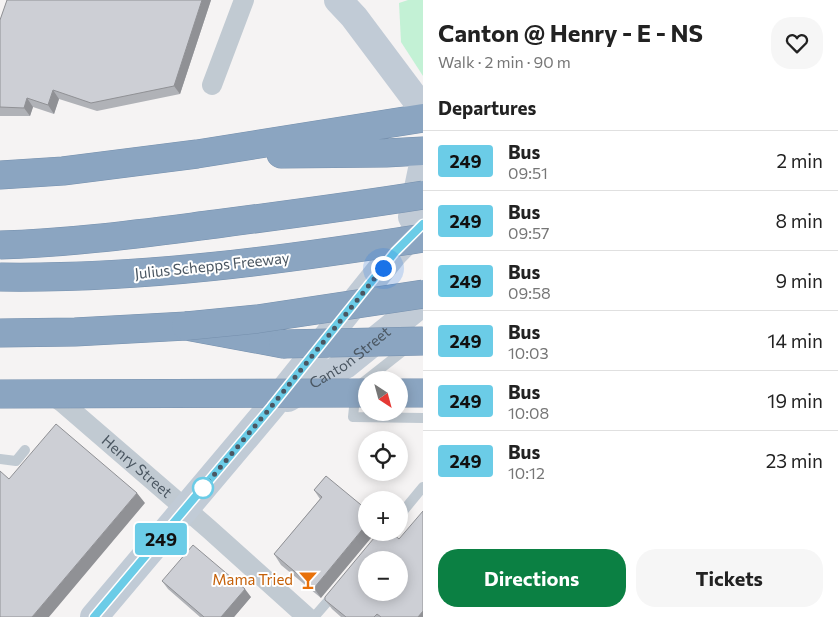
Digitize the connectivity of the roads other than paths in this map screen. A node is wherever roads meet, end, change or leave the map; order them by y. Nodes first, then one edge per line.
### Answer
1 (244, 0) edge
2 (353, 6) edge
3 (212, 85) dead end
4 (423, 109) edge
5 (423, 118) edge
6 (423, 151) edge
7 (197, 154) junction
8 (423, 164) edge
9 (0, 175) edge
10 (423, 195) edge
11 (417, 235) edge
12 (0, 245) edge
13 (0, 277) edge
14 (423, 294) edge
15 (423, 302) edge
16 (186, 326) junction
17 (0, 332) edge
18 (423, 342) edge
19 (0, 382) edge
20 (358, 393) edge
21 (408, 393) edge
22 (423, 393) edge
23 (0, 394) edge
24 (271, 407) junction
25 (423, 418) edge
26 (25, 450) dead end
27 (0, 459) edge
28 (423, 487) edge
29 (408, 505) edge
30 (186, 509) junction
31 (343, 583) edge
32 (94, 617) edge
33 (307, 617) edge
34 (314, 617) edge

1 - 3 street
2 - 4 main road
5 - 7 highway
6 - 7 highway
7 - 9 highway
8 - 11 main road
10 - 12 highway, bridge
11 - 13 highway, Julius Schepps Freeway, bridge
11 - 24 main road, Canton Street
14 - 16 highway, bridge
15 - 24 main road, Canton Street
16 - 17 highway
16 - 18 highway, bridge
18 - 25 lane
19 - 30 street, Henry Street
20 - 23 highway, bridge
21 - 22 highway
24 - 30 main road, Canton Street
26 - 27 lane
28 - 29 lane
30 - 32 main road, Canton Street
30 - 33 street, Henry Street
31 - 34 lane

